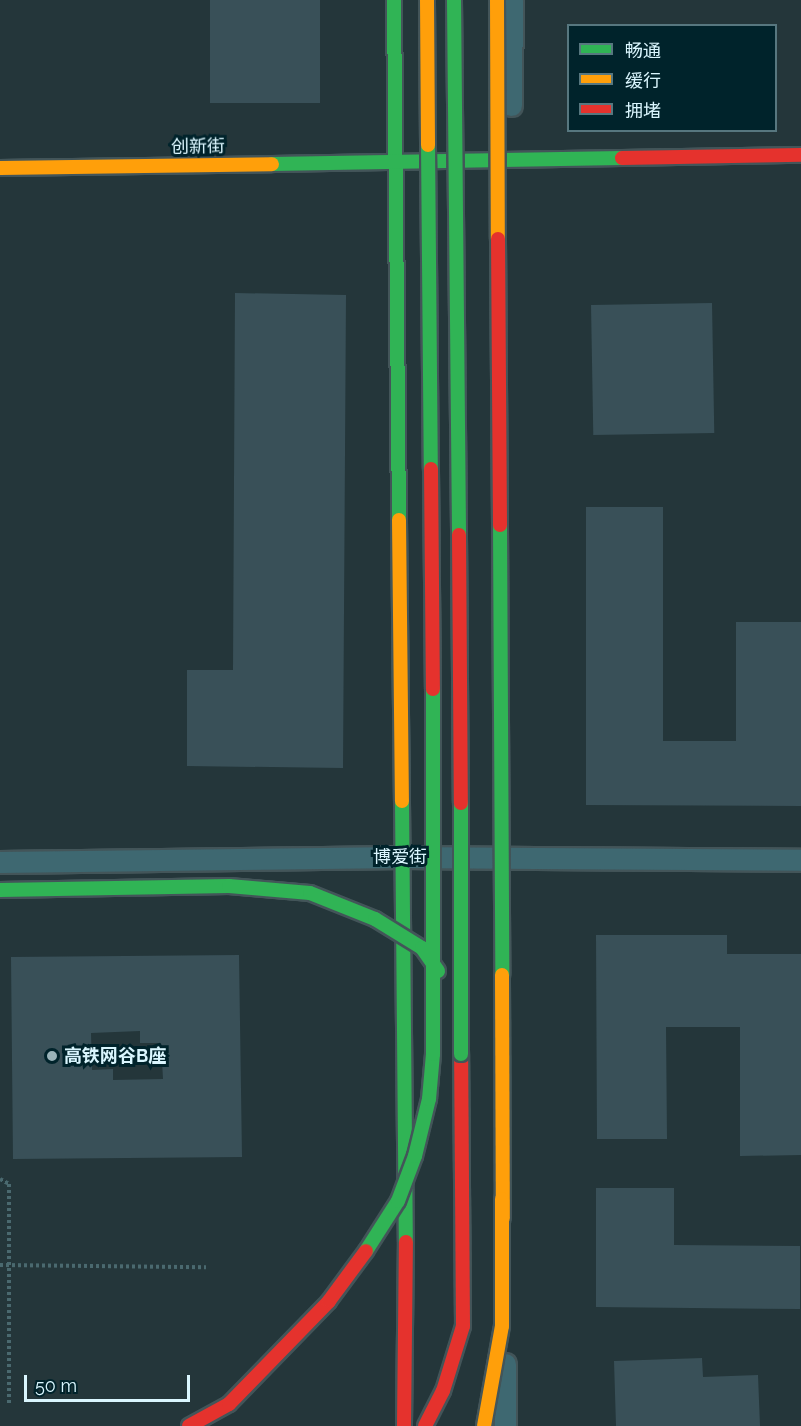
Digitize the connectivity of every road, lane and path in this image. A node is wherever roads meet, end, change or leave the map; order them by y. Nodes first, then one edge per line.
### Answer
1 (394, 0) edge
2 (427, 0) edge
3 (454, 0) edge
4 (497, 0) edge
5 (512, 0) edge
6 (801, 155) edge
7 (511, 160) junction
8 (396, 162) junction
9 (0, 168) edge
10 (402, 857) junction
11 (508, 858) junction
12 (801, 860) edge
13 (0, 862) edge
14 (0, 890) edge
15 (475, 1032) dead end
16 (488, 1072) dead end
17 (0, 1179) edge
18 (503, 1218) junction
19 (0, 1265) edge
20 (9, 1265) junction
21 (206, 1267) dead end
22 (9, 1405) dead end
23 (189, 1426) edge
24 (404, 1426) edge
25 (425, 1426) edge
26 (484, 1426) edge
27 (505, 1426) edge

1 - 8 main road
2 - 23 main road, bridge
3 - 25 main road, bridge
4 - 18 main road, bridge
5 - 7 street
6 - 7 main road, 创新街
7 - 8 main road, 创新街
7 - 11 street
8 - 9 main road, 创新街
8 - 10 main road
10 - 11 street, 博爱街
10 - 13 street, 博爱街
10 - 24 main road
11 - 12 street, 博爱街
11 - 27 street
14 - 15 main road, bridge
16 - 18 main road, bridge
17 - 20 path
18 - 26 main road, bridge
19 - 20 path
20 - 21 path
20 - 22 path

